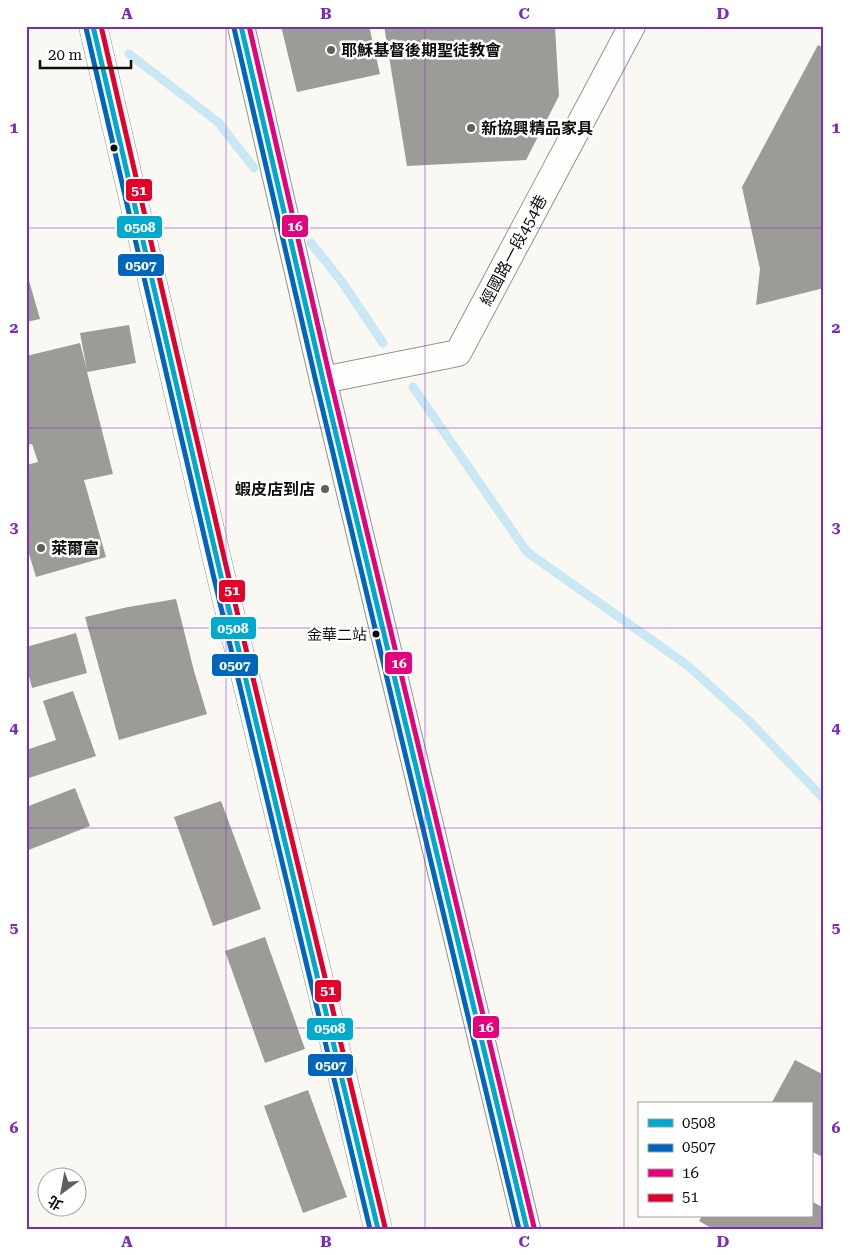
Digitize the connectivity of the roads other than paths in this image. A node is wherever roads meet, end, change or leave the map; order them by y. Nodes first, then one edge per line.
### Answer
1 (92, 26) edge
2 (241, 26) edge
3 (632, 26) edge
4 (324, 380) junction
5 (378, 1229) edge
6 (527, 1229) edge

1 - 5 street
2 - 4 street
3 - 4 street, 經國路一段454巷
4 - 6 street

